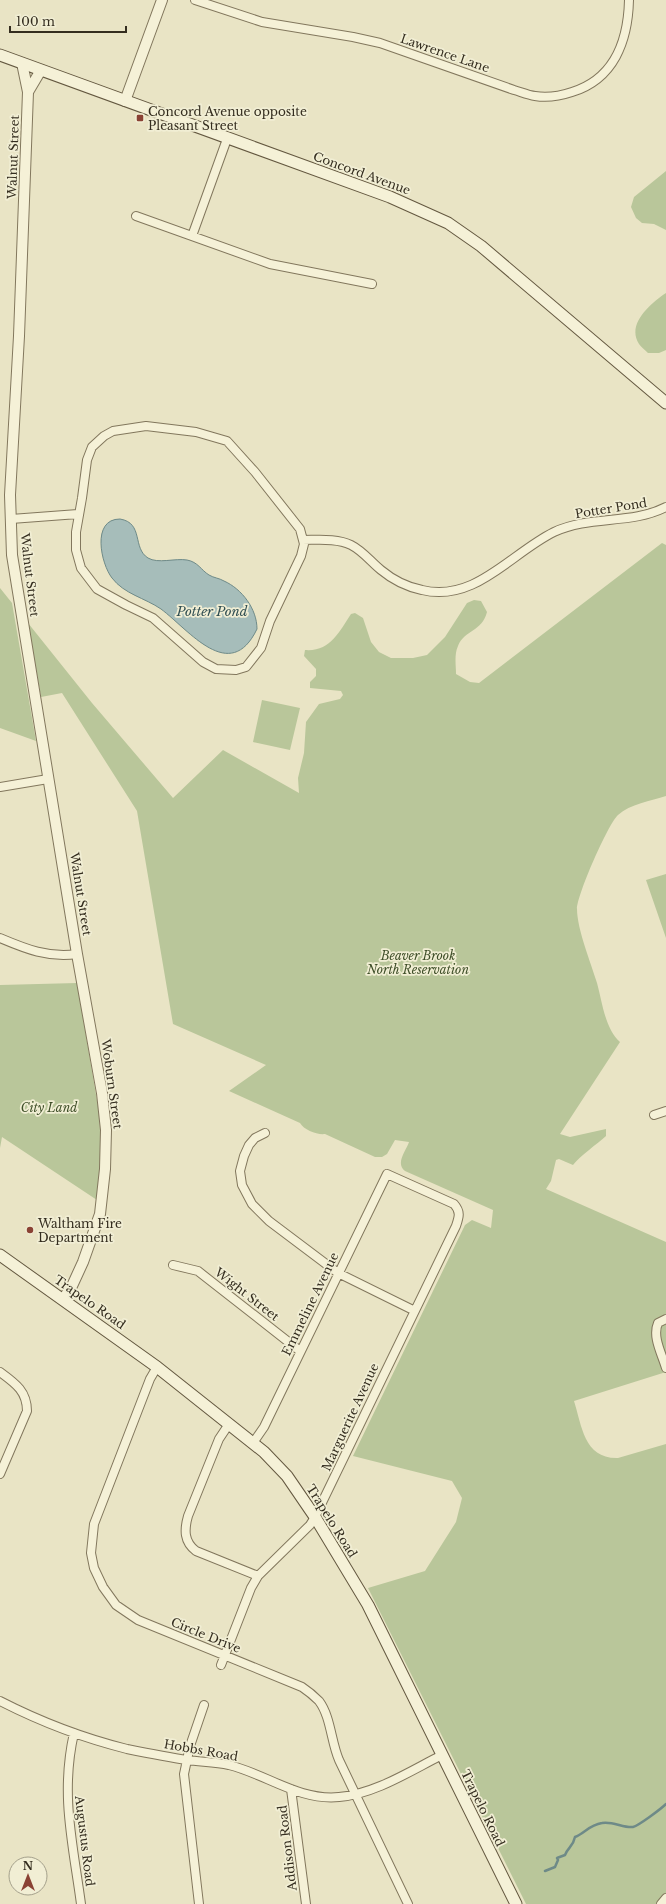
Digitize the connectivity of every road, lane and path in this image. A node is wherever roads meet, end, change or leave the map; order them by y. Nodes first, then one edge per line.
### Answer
1 (162, 0) edge
2 (195, 0) edge
3 (629, 0) edge
4 (0, 55) edge
5 (22, 63) junction
6 (41, 70) junction
7 (28, 92) junction
8 (125, 101) junction
9 (227, 139) junction
10 (136, 216) dead end
11 (192, 236) junction
12 (372, 284) dead end
13 (666, 403) edge
14 (666, 507) edge
15 (78, 514) junction
16 (11, 519) junction
17 (303, 540) junction
18 (48, 779) junction
19 (0, 787) edge
20 (0, 938) edge
21 (77, 954) junction
22 (83, 985) joint
23 (666, 1111) edge
24 (654, 1115) dead end
25 (265, 1133) dead end
26 (458, 1208) joint
27 (0, 1255) edge
28 (174, 1265) dead end
29 (338, 1273) junction
30 (63, 1299) junction
31 (414, 1310) junction
32 (666, 1319) edge
33 (300, 1351) junction
34 (158, 1367) junction
35 (666, 1368) edge
36 (0, 1372) edge
37 (229, 1424) junction
38 (253, 1443) junction
39 (0, 1474) edge
40 (315, 1517) junction
41 (258, 1576) junction
42 (224, 1655) junction
43 (221, 1664) dead end
44 (0, 1701) edge
45 (204, 1705) dead end
46 (74, 1733) junction
47 (442, 1754) junction
48 (186, 1760) junction
49 (292, 1789) junction
50 (355, 1794) junction
51 (666, 1898) edge
52 (81, 1904) edge
53 (198, 1904) edge
54 (306, 1904) edge
55 (408, 1904) edge
56 (516, 1904) edge
57 (661, 1904) edge

1 - 8 street
2 - 3 street, Lawrence Lane
4 - 5 main road, Concord Avenue
5 - 6 main road, Concord Avenue
5 - 7 street, Walnut Street
6 - 7 street, Walnut Street
6 - 8 main road, Concord Avenue
7 - 16 street, Walnut Street
8 - 9 main road, Concord Avenue
9 - 11 street
9 - 13 main road, Concord Avenue
10 - 11 street
11 - 12 street
14 - 17 street, Potter Pond
15 - 16 street
15 - 17 street
15 - 17 street
16 - 18 street, Walnut Street
18 - 19 street
18 - 21 street, Walnut Street
20 - 21 street
21 - 22 street, Walnut Street
22 - 30 street, Woburn Street
23 - 24 street
25 - 29 street
26 - 29 street, Emmeline Avenue
26 - 31 street, Marguerite Avenue
27 - 30 main road, Trapelo Road
28 - 33 street, Wight Street
29 - 31 street
29 - 33 street, Emmeline Avenue
30 - 34 main road, Trapelo Road
31 - 40 street, Marguerite Avenue
32 - 35 street
33 - 38 street, Emmeline Avenue
34 - 37 main road, Trapelo Road
34 - 42 street, Circle Drive
36 - 39 street
37 - 38 main road, Trapelo Road
37 - 41 street
38 - 40 main road, Trapelo Road
40 - 41 street, Marguerite Avenue
40 - 47 main road, Trapelo Road
41 - 42 street, Marguerite Avenue
42 - 43 street, Marguerite Avenue
42 - 50 street, Circle Drive
44 - 46 street, Hobbs Road
45 - 48 street
46 - 48 street, Hobbs Road
46 - 52 street, Augustus Road
47 - 50 street, Hobbs Road
47 - 56 main road, Trapelo Road
48 - 49 street, Hobbs Road
48 - 53 street
49 - 50 street, Hobbs Road
49 - 54 street, Addison Road
50 - 55 street, Circle Drive
51 - 57 street

